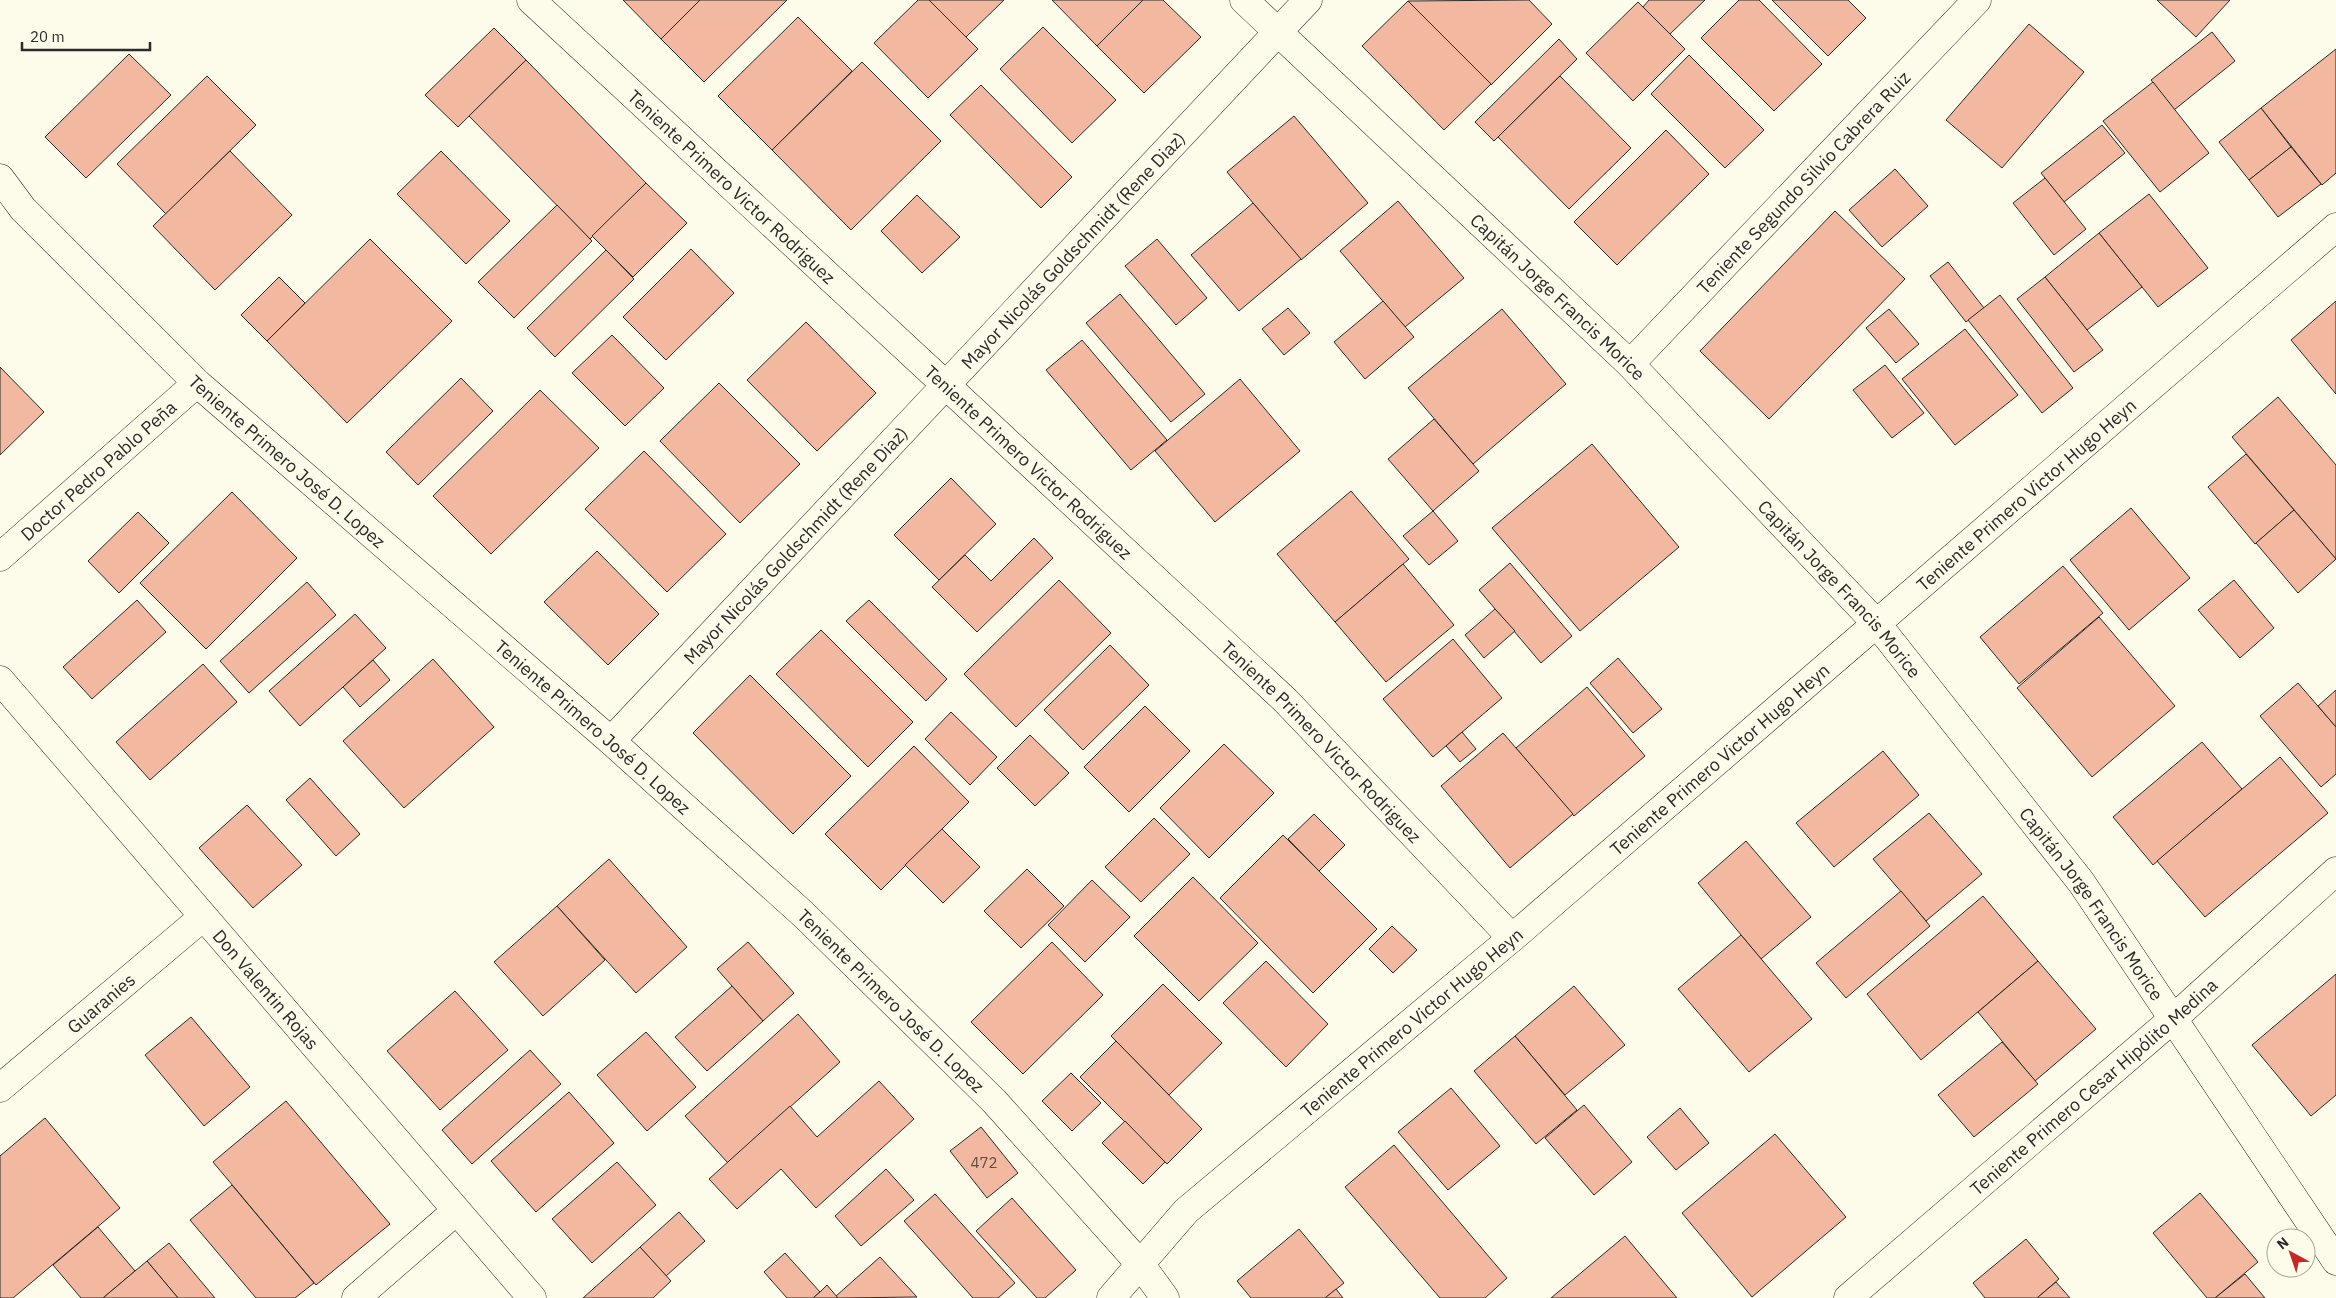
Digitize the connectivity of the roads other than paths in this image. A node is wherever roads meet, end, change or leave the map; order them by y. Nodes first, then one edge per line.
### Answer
1 (531, 0) edge
2 (1244, 0) edge
3 (1308, 0) edge
4 (1976, 0) edge
5 (1278, 32) junction
6 (0, 178) edge
7 (2336, 227) edge
8 (1630, 364) junction
9 (197, 383) junction
10 (944, 385) junction
11 (0, 557) edge
12 (1877, 624) junction
13 (0, 680) edge
14 (611, 741) junction
15 (2336, 871) edge
16 (203, 917) junction
17 (1512, 938) junction
18 (2174, 1018) junction
19 (0, 1088) edge
20 (456, 1211) junction
21 (2336, 1261) edge
22 (1140, 1264) junction
23 (356, 1298) edge
24 (532, 1298) edge
25 (1111, 1298) edge
26 (1165, 1298) edge
27 (1848, 1298) edge

1 - 10 street, Teniente Primero Victor Rodriguez
2 - 5 street, Capitán Jorge Francis Morice
3 - 5 street, Mayor Nicolás Goldschmidt (Rene Diaz)
4 - 8 street, Teniente Segundo Silvio Cabrera Ruiz
5 - 8 street, Capitán Jorge Francis Morice
5 - 10 street, Mayor Nicolás Goldschmidt (Rene Diaz)
6 - 9 street, Teniente Primero José D. Lopez
7 - 12 street, Teniente Primero Victor Hugo Heyn
8 - 12 street, Capitán Jorge Francis Morice
9 - 11 street, Doctor Pedro Pablo Peña
9 - 14 street, Teniente Primero José D. Lopez
10 - 14 street, Mayor Nicolás Goldschmidt (Rene Diaz)
10 - 17 street, Teniente Primero Victor Rodriguez
12 - 17 street, Teniente Primero Victor Hugo Heyn
12 - 18 street, Capitán Jorge Francis Morice
13 - 16 street, Don Valentin Rojas
14 - 22 street, Teniente Primero José D. Lopez
15 - 18 street, Teniente Primero Cesar Hipólito Medina
16 - 19 street, Guaranies
16 - 20 street, Don Valentin Rojas
17 - 22 street, Teniente Primero Victor Hugo Heyn
18 - 21 street, Capitán Jorge Francis Morice
18 - 27 street, Teniente Primero Cesar Hipólito Medina
20 - 23 street
20 - 24 street, Don Valentin Rojas
22 - 25 street, Teniente Primero Victor Hugo Heyn
22 - 26 street, Teniente Primero José D. Lopez

